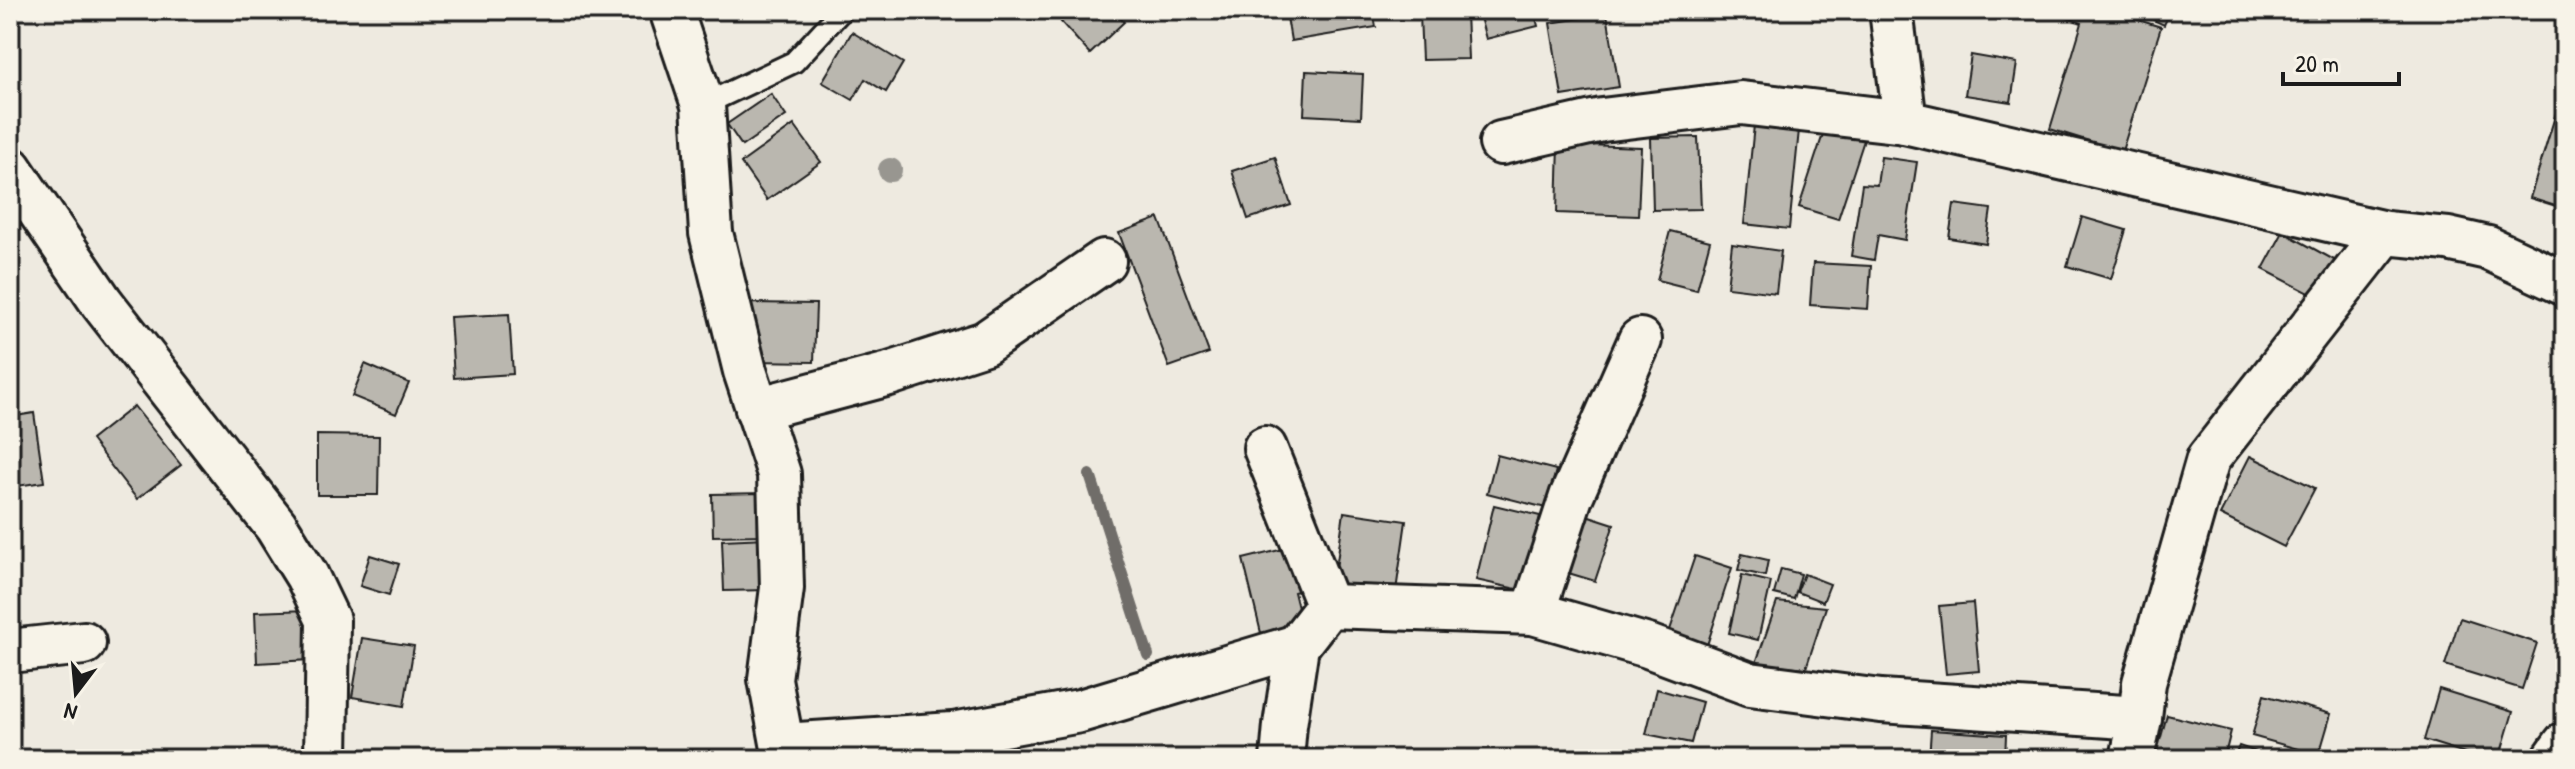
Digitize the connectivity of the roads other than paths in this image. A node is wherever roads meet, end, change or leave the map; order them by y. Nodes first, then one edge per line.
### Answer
1 (671, 10) edge
2 (842, 10) edge
3 (1891, 10) edge
4 (703, 105) junction
5 (1905, 122) junction
6 (1501, 143) dead end
7 (10, 168) edge
8 (2385, 233) junction
9 (1104, 261) dead end
10 (2565, 284) edge
11 (1640, 340) dead end
12 (757, 409) junction
13 (1265, 448) dead end
14 (1328, 606) junction
15 (1533, 613) junction
16 (84, 643) dead end
17 (1297, 646) junction
18 (10, 651) edge
19 (2140, 718) junction
20 (2565, 745) edge
21 (784, 752) edge
22 (326, 759) edge
23 (1282, 759) edge
24 (2132, 759) edge
25 (2555, 759) edge

1 - 4 street
2 - 4 lane
3 - 5 street
4 - 12 street
5 - 6 street
5 - 8 street
7 - 22 street
8 - 10 street
8 - 19 street
9 - 12 street
11 - 15 street
12 - 21 street
13 - 14 street
14 - 15 street
14 - 17 street
15 - 19 street
16 - 18 street
17 - 21 street
17 - 23 street
19 - 24 street
20 - 25 main road

